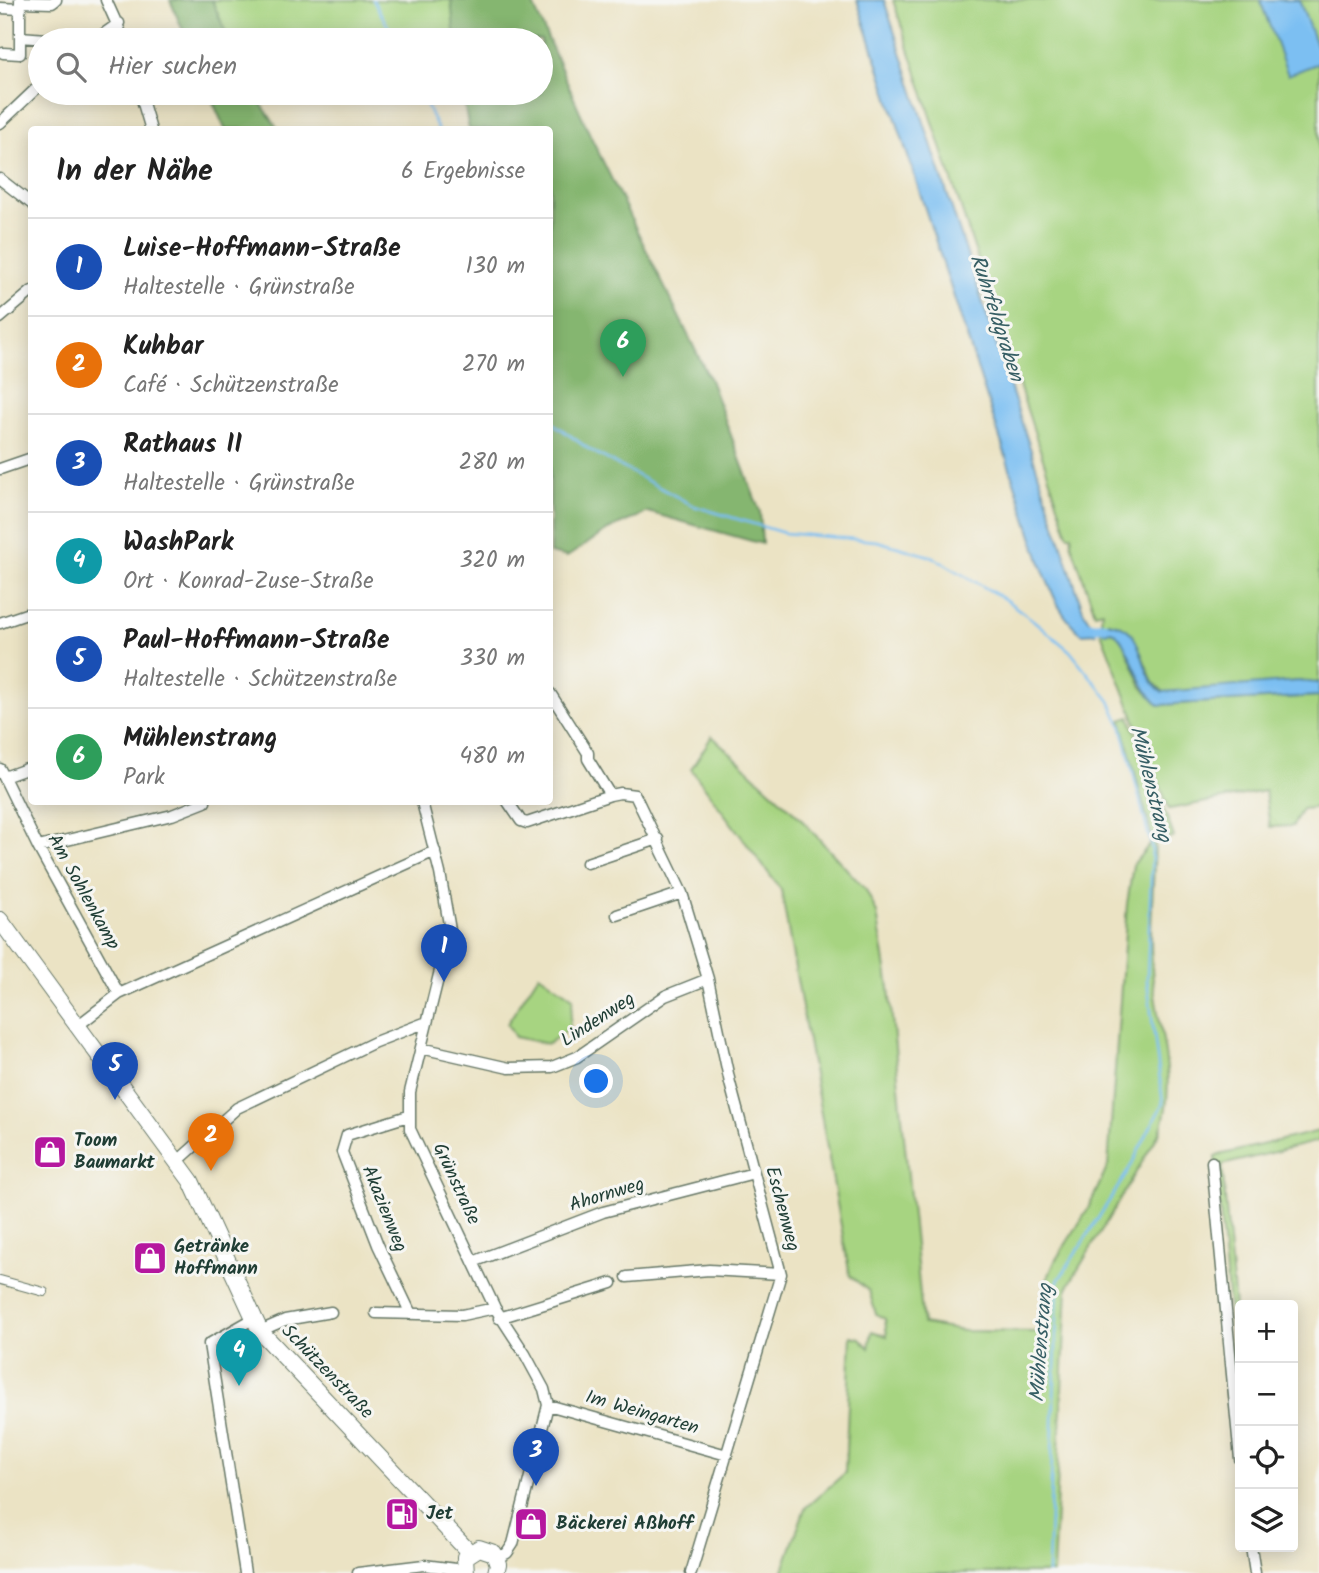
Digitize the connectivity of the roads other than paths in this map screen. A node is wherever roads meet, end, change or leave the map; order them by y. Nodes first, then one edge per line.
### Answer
1 (56, 0) edge
2 (106, 0) edge
3 (21, 4) edge
4 (0, 8) edge
5 (119, 23) junction
6 (112, 28) edge
7 (120, 28) edge
8 (20, 37) junction
9 (28, 38) edge
10 (3, 53) dead end
11 (28, 96) edge
12 (143, 105) edge
13 (0, 123) edge
14 (149, 126) edge
15 (0, 179) edge
16 (28, 201) edge
17 (28, 294) edge
18 (0, 318) edge
19 (28, 459) edge
20 (0, 469) edge
21 (28, 613) edge
22 (0, 622) edge
23 (553, 698) edge
24 (28, 768) edge
25 (2, 773) edge
26 (610, 795) junction
27 (197, 805) edge
28 (423, 805) edge
29 (510, 805) edge
30 (658, 839) junction
31 (38, 848) junction
32 (435, 850) junction
33 (587, 863) dead end
34 (682, 893) junction
35 (617, 915) dead end
36 (0, 920) edge
37 (708, 979) junction
38 (120, 994) junction
39 (427, 1022) junction
40 (76, 1027) junction
41 (421, 1048) junction
42 (408, 1116) junction
43 (178, 1161) junction
44 (1212, 1162) dead end
45 (754, 1172) junction
46 (473, 1262) junction
47 (781, 1274) junction
48 (627, 1277) dead end
49 (0, 1280) edge
50 (612, 1283) dead end
51 (44, 1292) dead end
52 (331, 1312) dead end
53 (497, 1313) junction
54 (376, 1314) dead end
55 (411, 1314) junction
56 (256, 1325) junction
57 (548, 1405) junction
58 (1237, 1426) edge
59 (727, 1455) junction
60 (469, 1552) junction
61 (1252, 1552) edge
62 (496, 1566) edge
63 (465, 1572) edge
64 (245, 1573) edge
65 (358, 1573) edge
66 (691, 1573) edge
67 (1255, 1573) edge

1 - 3 street
2 - 5 street
3 - 4 street
3 - 8 street
5 - 6 street
5 - 7 street
8 - 9 street
8 - 10 street
11 - 13 street
12 - 14 street
15 - 16 street
17 - 18 street
19 - 20 street
21 - 22 street
23 - 26 street
24 - 25 street
25 - 31 street, Am Sohlenkamp
26 - 29 street
26 - 30 street, Eschenweg
27 - 31 street
28 - 32 street, Grünstraße
30 - 33 street
30 - 34 street, Eschenweg
31 - 38 street, Am Sohlenkamp
32 - 38 street
32 - 39 street, Grünstraße
34 - 35 street
34 - 37 street, Eschenweg
36 - 40 main road, Schützenstraße
37 - 41 street, Lindenweg
37 - 45 street, Eschenweg
38 - 40 street
39 - 41 street, Grünstraße
39 - 43 street
40 - 43 main road, Schützenstraße
41 - 42 street, Grünstraße
42 - 46 street, Grünstraße
42 - 55 street, Akazienweg
43 - 56 main road, Schützenstraße
44 - 58 street
45 - 46 street, Ahornweg
45 - 47 street, Eschenweg
46 - 53 street, Grünstraße
47 - 48 street
47 - 59 street, Eschenweg
49 - 51 street
50 - 53 street
52 - 56 street
53 - 55 street
53 - 57 street, Grünstraße
54 - 55 street
56 - 60 main road, Schützenstraße
56 - 64 street
57 - 59 street, Im Weingarten
57 - 62 street
59 - 66 street, Eschenweg
60 - 62 main road
60 - 63 main road
61 - 67 street
63 - 65 street

